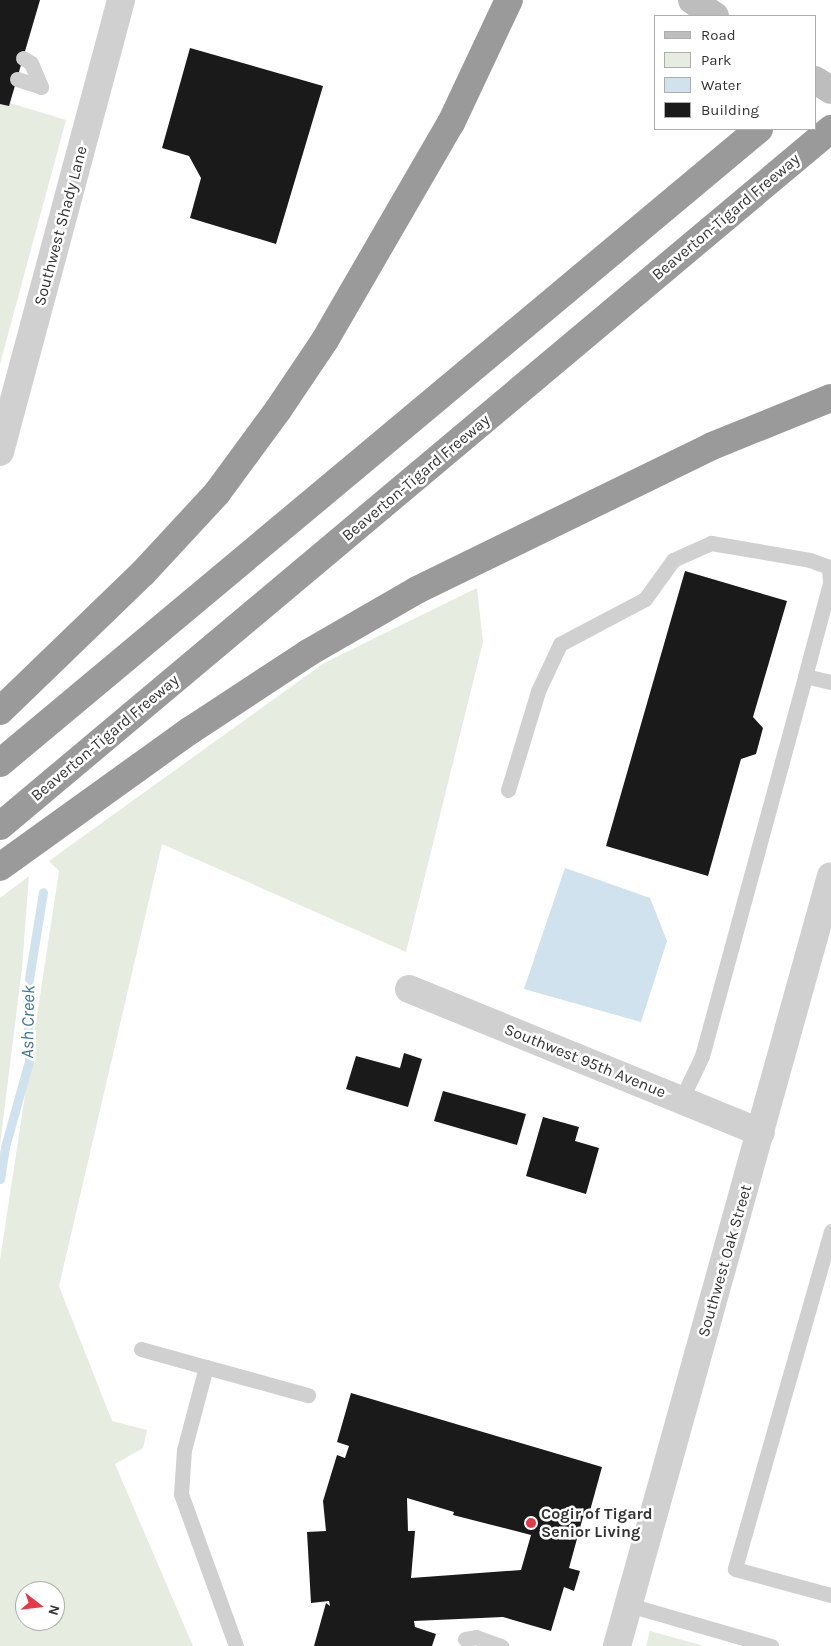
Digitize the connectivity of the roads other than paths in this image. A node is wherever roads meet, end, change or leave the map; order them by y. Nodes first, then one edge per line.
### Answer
1 (121, 0) edge
2 (509, 0) edge
3 (692, 0) edge
4 (714, 15) edge
5 (23, 58) dead end
6 (831, 68) edge
7 (17, 79) dead end
8 (816, 80) edge
9 (816, 82) edge
10 (831, 90) edge
11 (831, 129) edge
12 (757, 130) edge
13 (831, 398) edge
14 (0, 452) edge
15 (805, 676) junction
16 (831, 682) edge
17 (0, 710) edge
18 (0, 763) edge
19 (508, 790) dead end
20 (0, 826) edge
21 (0, 867) edge
22 (831, 876) edge
23 (408, 989) dead end
24 (681, 1100) junction
25 (761, 1133) junction
26 (831, 1231) edge
27 (141, 1349) dead end
28 (206, 1367) junction
29 (308, 1395) dead end
30 (831, 1596) edge
31 (629, 1605) junction
32 (465, 1638) dead end
33 (236, 1646) edge
34 (501, 1646) edge
35 (617, 1646) edge
36 (771, 1646) edge

1 - 14 street, Southwest Shady Lane
2 - 17 highway
3 - 4 main road
5 - 7 lane
6 - 8 highway
9 - 10 main road, bridge
11 - 20 highway, Beaverton-Tigard Freeway
12 - 18 highway
13 - 21 highway
15 - 16 lane
15 - 19 lane
15 - 24 lane
22 - 25 street, Southwest Oak Street
23 - 24 street, Southwest 95th Avenue
24 - 25 street, Southwest 95th Avenue
25 - 31 street, Southwest Oak Street
26 - 30 lane
27 - 28 lane
28 - 29 lane
28 - 33 lane
31 - 35 street, Southwest Oak Street
31 - 36 lane
32 - 34 lane

